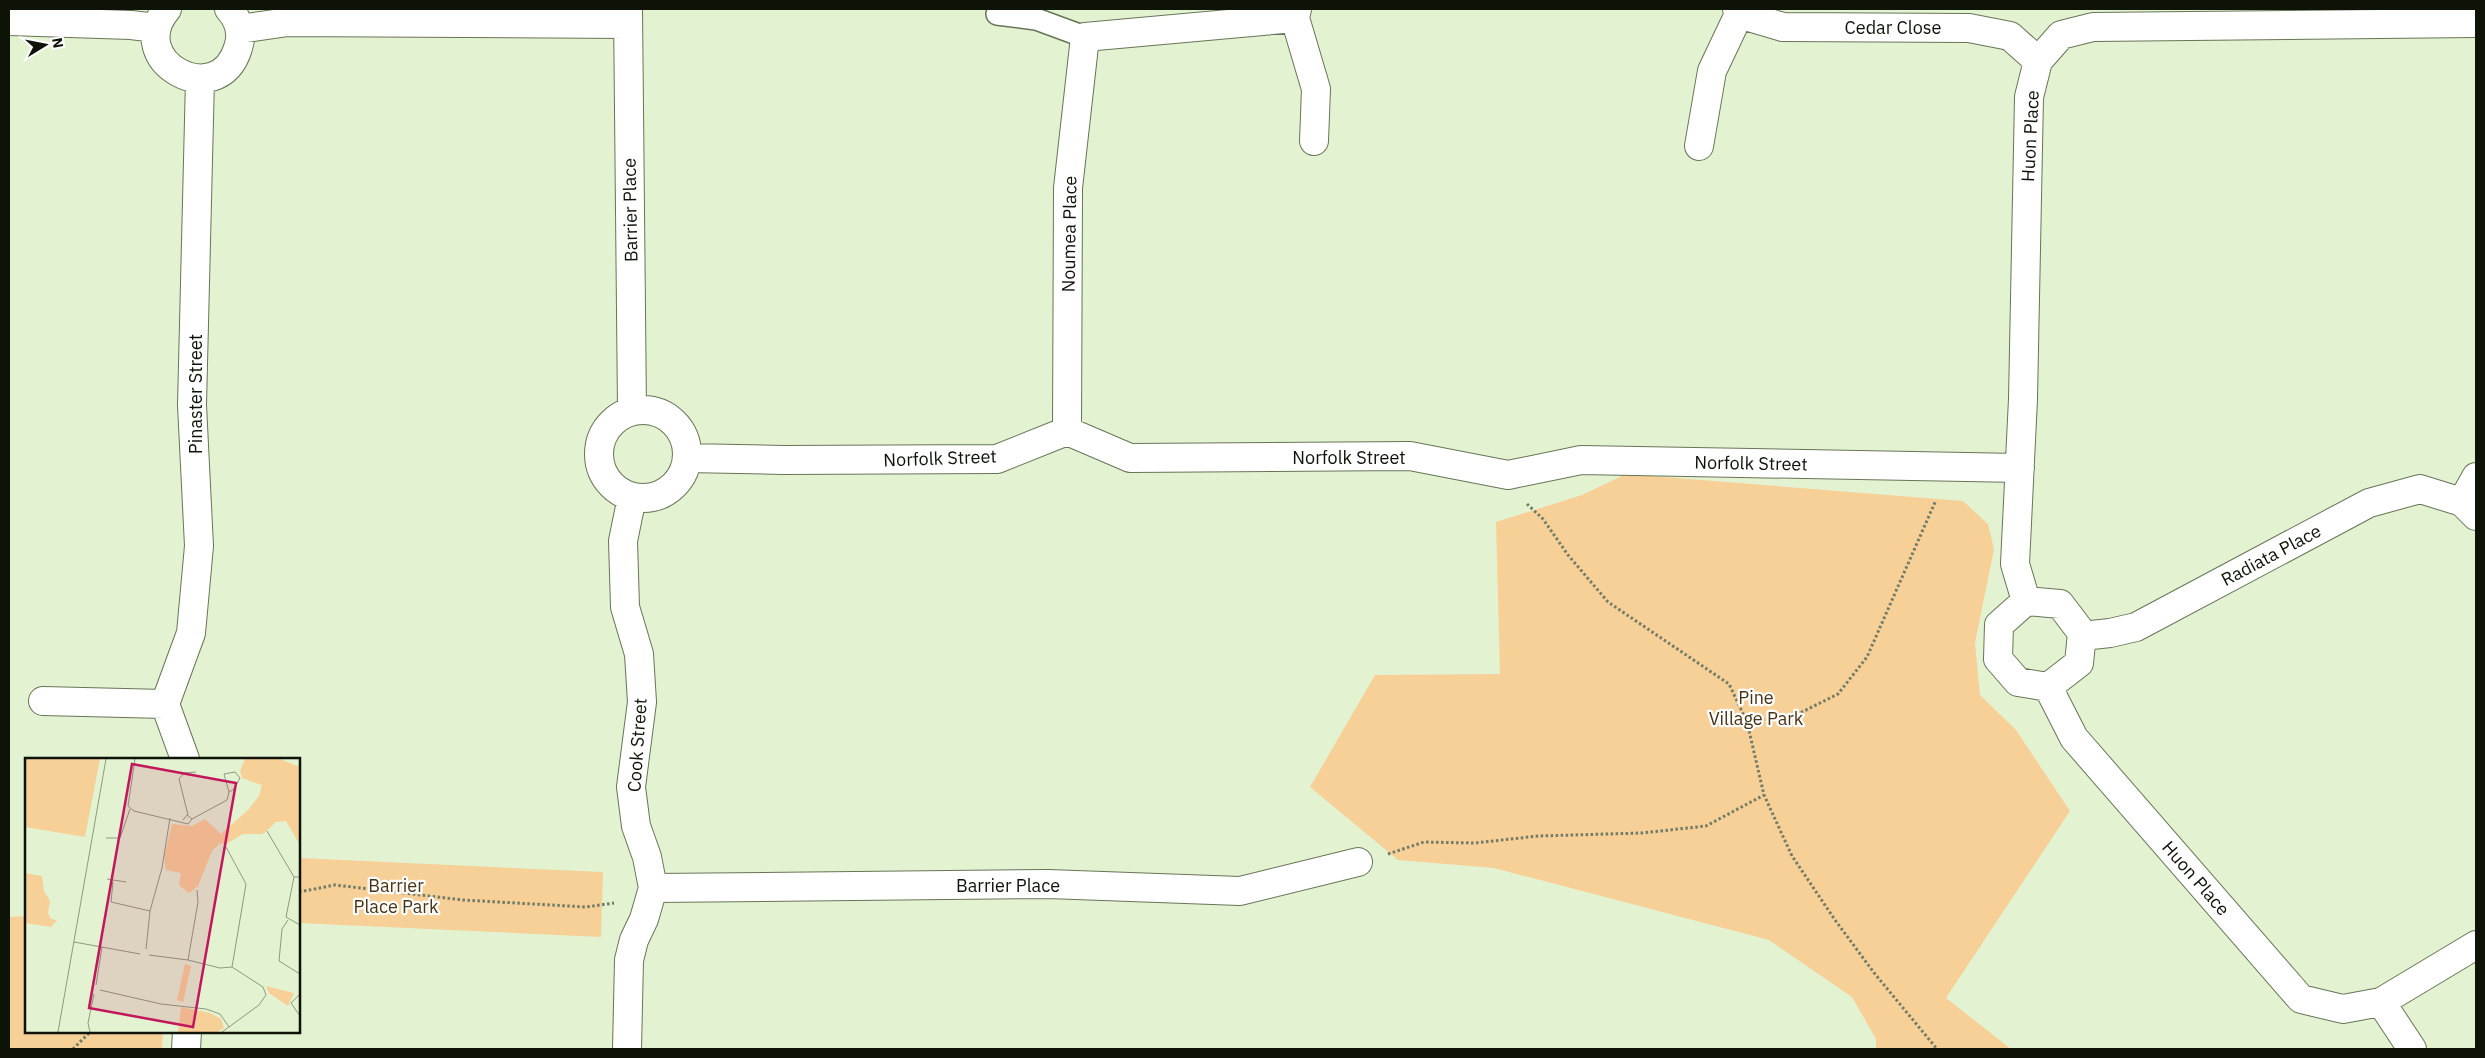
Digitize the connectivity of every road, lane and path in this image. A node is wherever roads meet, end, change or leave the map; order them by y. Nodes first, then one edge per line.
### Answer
1 (1738, 11) edge
2 (1296, 13) edge
3 (997, 14) dead end
4 (628, 16) edge
5 (162, 19) edge
6 (235, 19) edge
7 (9, 21) edge
8 (2476, 23) edge
9 (1084, 37) junction
10 (2038, 61) junction
11 (200, 79) junction
12 (1314, 141) dead end
13 (1699, 146) dead end
14 (632, 412) junction
15 (1067, 431) junction
16 (687, 458) junction
17 (1950, 467) junction
18 (2020, 468) junction
19 (1508, 475) junction
20 (2476, 477) edge
21 (632, 498) junction
22 (2469, 509) edge
23 (2026, 601) junction
24 (2082, 636) junction
25 (2048, 687) junction
26 (43, 701) dead end
27 (165, 704) junction
28 (1747, 722) junction
29 (185, 758) edge
30 (1764, 795) junction
31 (1358, 862) joint
32 (300, 892) edge
33 (652, 893) junction
34 (2476, 945) edge
35 (2381, 1002) junction
36 (89, 1033) edge
37 (187, 1033) edge
38 (73, 1049) edge
39 (186, 1049) edge
40 (627, 1049) edge
41 (1937, 1049) edge
42 (2412, 1049) edge

1 - 10 street, Cedar Close
1 - 13 street, Cedar Close
2 - 9 street
2 - 12 street
3 - 9 lane
4 - 6 street
4 - 14 street, Barrier Place
5 - 7 street
5 - 11 street
6 - 11 street
8 - 10 street, Huon Place
9 - 15 street, Noumea Place
10 - 18 street, Huon Place
11 - 27 street, Pinaster Street
14 - 16 street
14 - 21 street
15 - 16 street, Norfolk Street
15 - 19 street, Norfolk Street
16 - 21 street
17 - 18 street, Norfolk Street
17 - 19 street, Norfolk Street
17 - 28 path
18 - 23 street, Huon Place
19 - 28 path
20 - 22 street, Radiata Place
21 - 33 street, Cook Street
22 - 24 street, Radiata Place
23 - 24 street
23 - 25 street
24 - 25 street
25 - 35 street, Huon Place
26 - 27 street
27 - 29 street
28 - 30 path
30 - 31 path
30 - 41 path
31 - 33 street, Barrier Place
32 - 33 path
33 - 40 street, Cook Street
34 - 35 street, Huon Place
35 - 42 street
36 - 38 path
37 - 39 street

